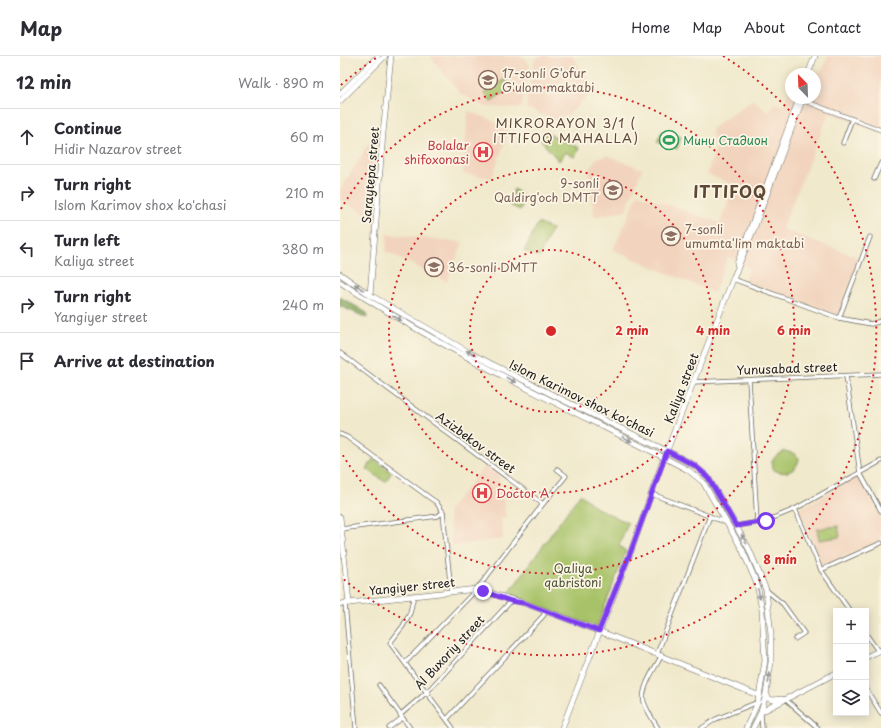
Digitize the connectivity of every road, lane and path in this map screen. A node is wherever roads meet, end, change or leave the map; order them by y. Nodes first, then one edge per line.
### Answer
1 (378, 56) edge
2 (385, 56) edge
3 (391, 56) edge
4 (815, 56) edge
5 (818, 56) edge
6 (810, 68) edge
7 (814, 68) edge
8 (340, 94) edge
9 (340, 100) edge
10 (799, 104) edge
11 (814, 104) edge
12 (852, 119) junction
13 (881, 130) edge
14 (843, 143) dead end
15 (881, 163) edge
16 (874, 179) dead end
17 (870, 237) dead end
18 (340, 274) edge
19 (733, 279) junction
20 (340, 282) edge
21 (370, 295) junction
22 (839, 318) junction
23 (881, 321) edge
24 (340, 353) edge
25 (486, 364) junction
26 (881, 374) edge
27 (846, 376) junction
28 (749, 380) junction
29 (693, 382) junction
30 (340, 434) edge
31 (667, 451) junction
32 (664, 458) junction
33 (881, 461) edge
34 (556, 469) dead end
35 (860, 473) junction
36 (652, 494) junction
37 (543, 504) junction
38 (795, 509) junction
39 (881, 511) edge
40 (443, 512) junction
41 (710, 516) junction
42 (340, 517) edge
43 (757, 522) junction
44 (727, 523) junction
45 (736, 526) junction
46 (341, 531) edge
47 (881, 543) edge
48 (821, 570) junction
49 (477, 589) junction
50 (766, 590) junction
51 (451, 592) junction
52 (414, 595) junction
53 (511, 601) junction
54 (345, 604) edge
55 (768, 607) junction
56 (762, 608) junction
57 (848, 608) edge
58 (544, 610) junction
59 (599, 631) junction
60 (869, 637) edge
61 (794, 639) dead end
62 (880, 650) edge
63 (659, 654) junction
64 (869, 656) edge
65 (405, 663) junction
66 (833, 675) edge
67 (379, 685) dead end
68 (427, 692) junction
69 (766, 694) junction
70 (869, 694) edge
71 (759, 699) junction
72 (785, 699) junction
73 (761, 712) junction
74 (881, 713) edge
75 (401, 716) junction
76 (447, 719) junction
77 (356, 728) edge
78 (389, 728) edge
79 (410, 728) edge
80 (453, 728) edge
81 (562, 728) edge
82 (658, 728) edge
83 (702, 728) edge
84 (746, 728) edge
85 (753, 728) edge
86 (762, 728) edge
87 (818, 728) edge

1 - 8 main road
2 - 9 main road
3 - 21 main road, Saraytepa street
4 - 6 main road
5 - 7 main road
10 - 19 main road, Kaliya street
11 - 12 street
12 - 13 street
12 - 14 street
15 - 16 street
17 - 22 street
21 -> 18 main road, Islom Karimov shox ko'chasi
19 - 22 street
19 - 29 main road, Kaliya street
20 -> 25 main road, Islom Karimov shox ko'chasi
25 -> 21 main road, Islom Karimov shox ko'chasi
22 - 23 street
24 - 37 street, Azizbekov street
25 - 31 main road, Islom Karimov shox ko'chasi
25 -> 32 main road, Islom Karimov shox ko'chasi
26 - 27 street, Yunusabad street
27 - 28 street, Yunusabad street
27 - 35 street
28 - 29 street, Yunusabad street
28 - 43 street
29 - 31 main road, Kaliya street
30 - 40 street
31 - 32 main road, Kaliya street
31 - 45 main road, Islom Karimov shox ko'chasi
32 - 36 main road, Kaliya street
32 - 44 main road, Islom Karimov shox ko'chasi
33 - 35 street
34 - 37 street
35 - 38 street
35 - 39 street
36 - 41 street
36 - 59 main road, Kaliya street
37 - 49 street
38 - 43 street
38 - 48 street
40 - 46 street
40 - 51 street
41 - 44 street
41 - 63 street
42 - 46 main road
43 - 45 street
44 -> 56 main road, Islom Karimov shox ko'chasi
50 -> 45 main road, Islom Karimov shox ko'chasi
46 - 54 main road
47 - 48 street
48 - 57 street
49 - 51 main road, Yangiyer street
49 - 53 main road, Yangiyer street
49 - 65 street
50 - 55 main road, Islom Karimov shox ko'chasi
50 - 61 street
51 - 52 main road, Yangiyer street
52 - 54 main road, Yangiyer street
52 - 65 street
53 - 58 main road, Yangiyer street
53 - 68 street, Al Buxoriy street
54 - 77 street
55 - 56 main road
69 -> 55 main road, Islom Karimov shox ko'chasi
56 - 71 main road, Islom Karimov shox ko'chasi
58 - 59 main road, Yangiyer street
58 - 76 street
59 - 63 main road, Yangiyer street
59 - 81 main road, Kaliya street
60 - 62 street
62 - 64 main road
63 - 71 main road, Yangiyer street
63 - 82 street
65 - 68 street
66 - 72 main road
67 - 75 street
68 - 75 street, Al Buxoriy street
68 - 76 street
69 - 72 main road
69 - 73 main road, Islom Karimov shox ko'chasi
70 - 74 street
71 - 83 street
71 - 84 main road, Islom Karimov shox ko'chasi
72 - 73 main road
72 - 87 street
73 - 85 main road, Islom Karimov shox ko'chasi
73 - 86 street
75 - 78 street, Al Buxoriy street
75 - 79 street
76 - 80 street

